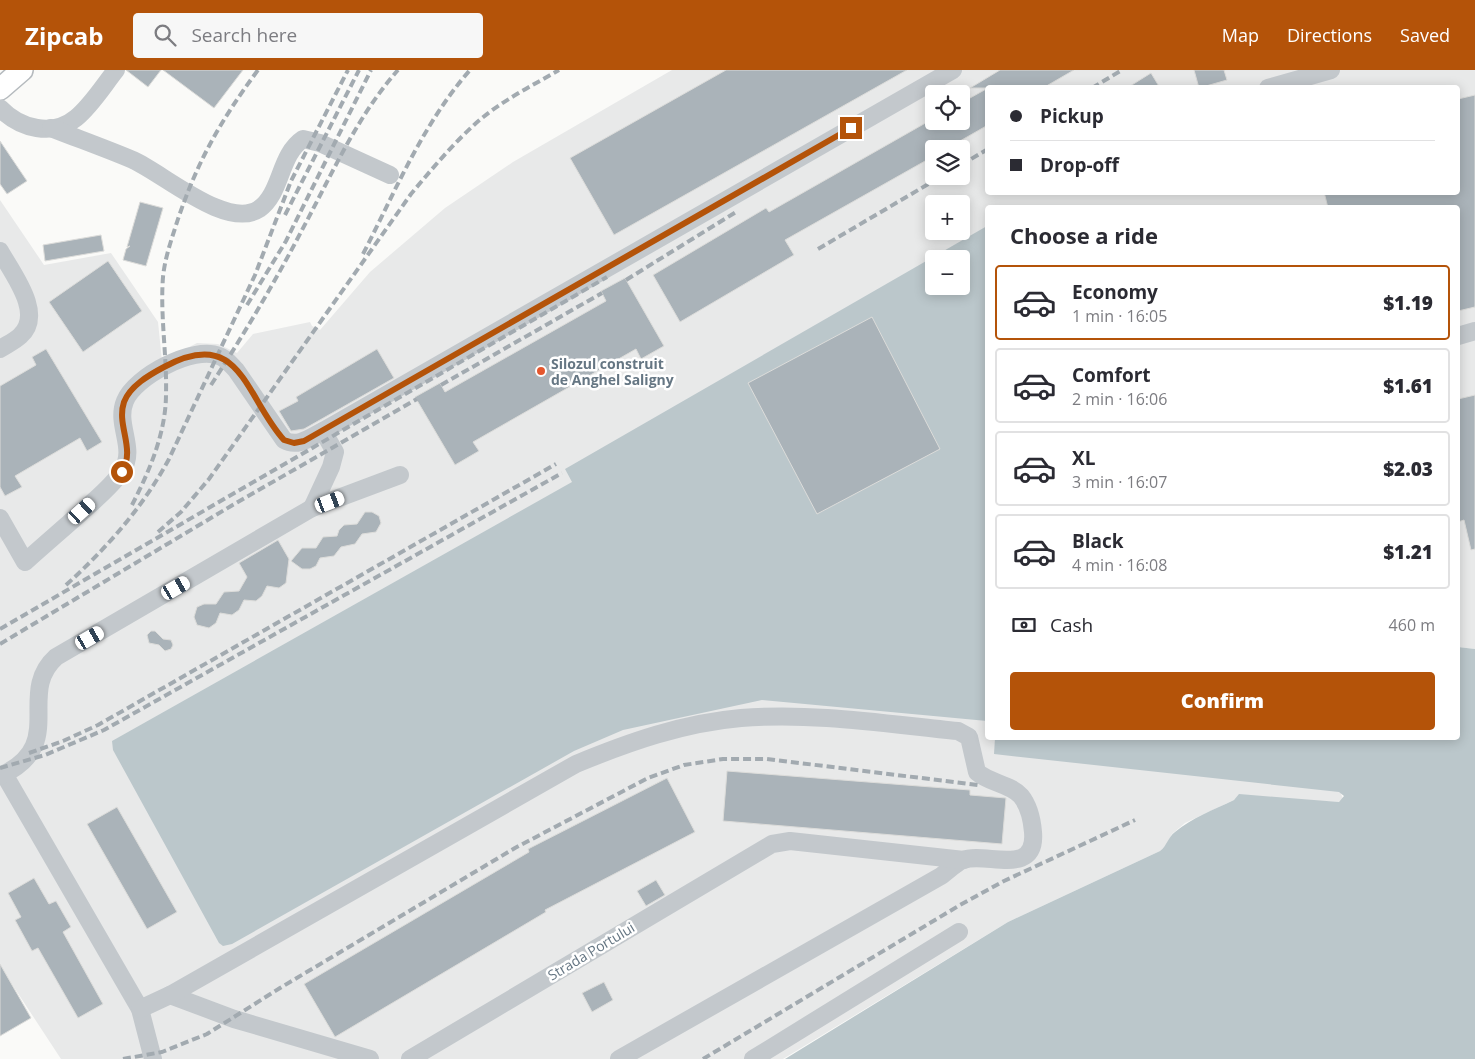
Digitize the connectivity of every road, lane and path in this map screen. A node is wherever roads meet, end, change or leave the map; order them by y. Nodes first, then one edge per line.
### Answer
1 (22, 70) edge
2 (116, 70) edge
3 (953, 70) edge
4 (1331, 70) edge
5 (1278, 85) edge
6 (0, 89) edge
7 (0, 108) edge
8 (51, 128) junction
9 (390, 175) dead end
10 (0, 251) edge
11 (1475, 331) edge
12 (1460, 335) edge
13 (0, 349) edge
14 (323, 431) junction
15 (400, 475) dead end
16 (312, 508) junction
17 (0, 518) edge
18 (2, 775) edge
19 (964, 860) junction
20 (959, 932) dead end
21 (170, 995) junction
22 (140, 1009) junction
23 (152, 1059) edge
24 (370, 1059) edge
25 (410, 1059) edge
26 (619, 1059) edge
27 (753, 1059) edge

1 - 6 main road
2 - 8 lane
3 - 14 lane
4 - 5 lane
7 - 8 lane
8 - 9 lane
10 - 13 lane
11 - 12 lane
14 - 16 lane
14 - 17 lane
15 - 16 lane
16 - 18 lane
18 - 22 lane
19 - 21 lane
19 - 25 lane, Strada Portului
19 - 26 lane
20 - 27 lane
21 - 22 lane
21 - 24 lane
22 - 23 lane

